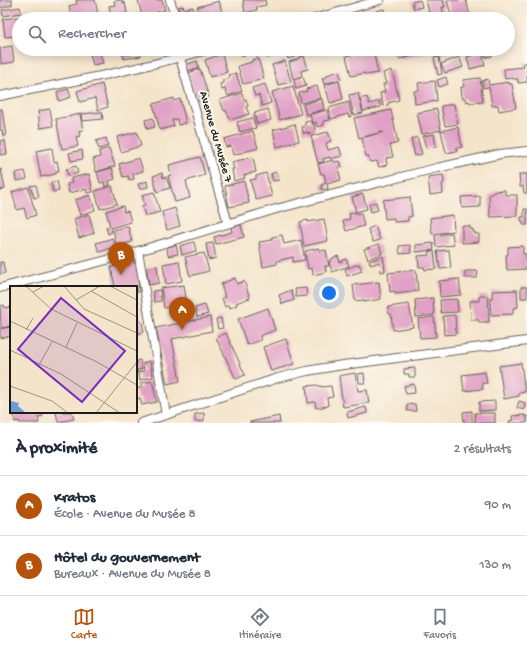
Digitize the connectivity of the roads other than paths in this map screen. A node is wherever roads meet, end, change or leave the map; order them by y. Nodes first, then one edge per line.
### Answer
1 (170, 0) edge
2 (380, 0) edge
3 (174, 12) edge
4 (338, 12) edge
5 (187, 56) edge
6 (180, 58) junction
7 (0, 96) edge
8 (527, 151) edge
9 (228, 223) junction
10 (138, 251) junction
11 (0, 288) edge
12 (527, 341) edge
13 (166, 415) junction
14 (141, 423) edge

1 - 3 street
2 - 4 street
5 - 6 street
6 - 7 street
6 - 9 street, Avenue du Musée 7
8 - 9 street
9 - 10 street
10 - 11 street
10 - 13 street
12 - 13 street
13 - 14 street

